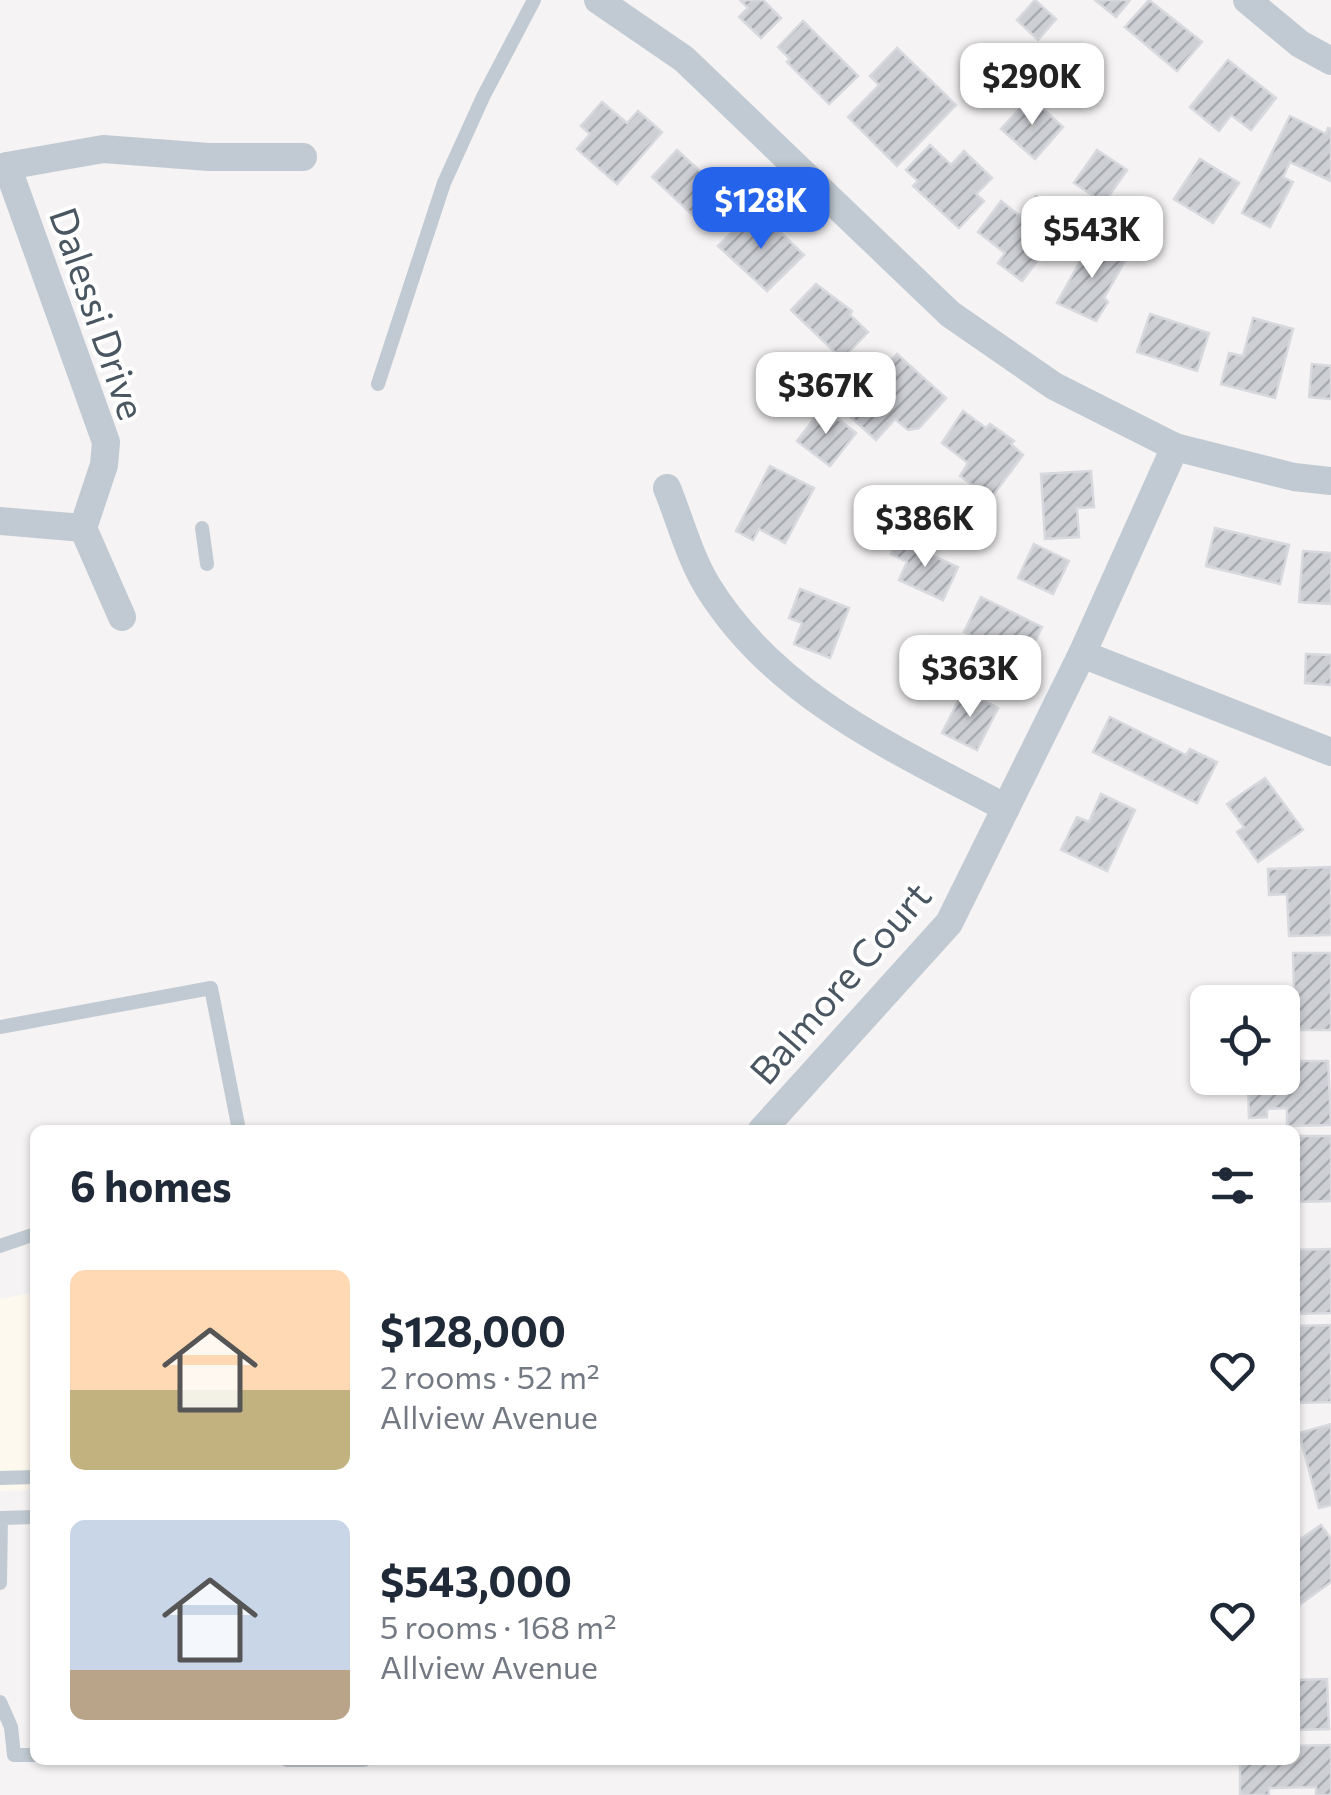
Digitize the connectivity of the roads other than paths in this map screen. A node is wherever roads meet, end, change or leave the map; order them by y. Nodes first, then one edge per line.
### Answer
1 (534, 0) edge
2 (598, 0) edge
3 (1248, 0) edge
4 (1331, 62) edge
5 (303, 157) dead end
6 (4, 168) edge
7 (378, 384) dead end
8 (1175, 447) junction
9 (1331, 481) edge
10 (667, 488) dead end
11 (0, 521) edge
12 (84, 528) junction
13 (202, 528) dead end
14 (207, 564) dead end
15 (122, 617) dead end
16 (1082, 654) junction
17 (1331, 752) edge
18 (1006, 808) junction
19 (0, 1027) edge
20 (237, 1125) edge
21 (767, 1125) edge
22 (30, 1236) edge
23 (0, 1246) edge
24 (30, 1477) edge
25 (0, 1478) edge
26 (30, 1517) edge
27 (0, 1527) edge
28 (0, 1582) edge
29 (0, 1702) edge
30 (30, 1755) edge

1 - 7 lane
2 - 8 street
3 - 4 street
5 - 6 street
6 - 12 street, Dalessi Drive
8 - 9 street
8 - 16 street, Balmore Court
10 - 18 street
11 - 12 street
12 - 15 street
13 - 14 lane
16 - 17 street
16 - 18 street, Balmore Court
18 - 21 street, Balmore Court
19 - 20 lane
22 - 23 lane
24 - 25 lane
26 - 27 lane
27 - 28 lane
29 - 30 lane

